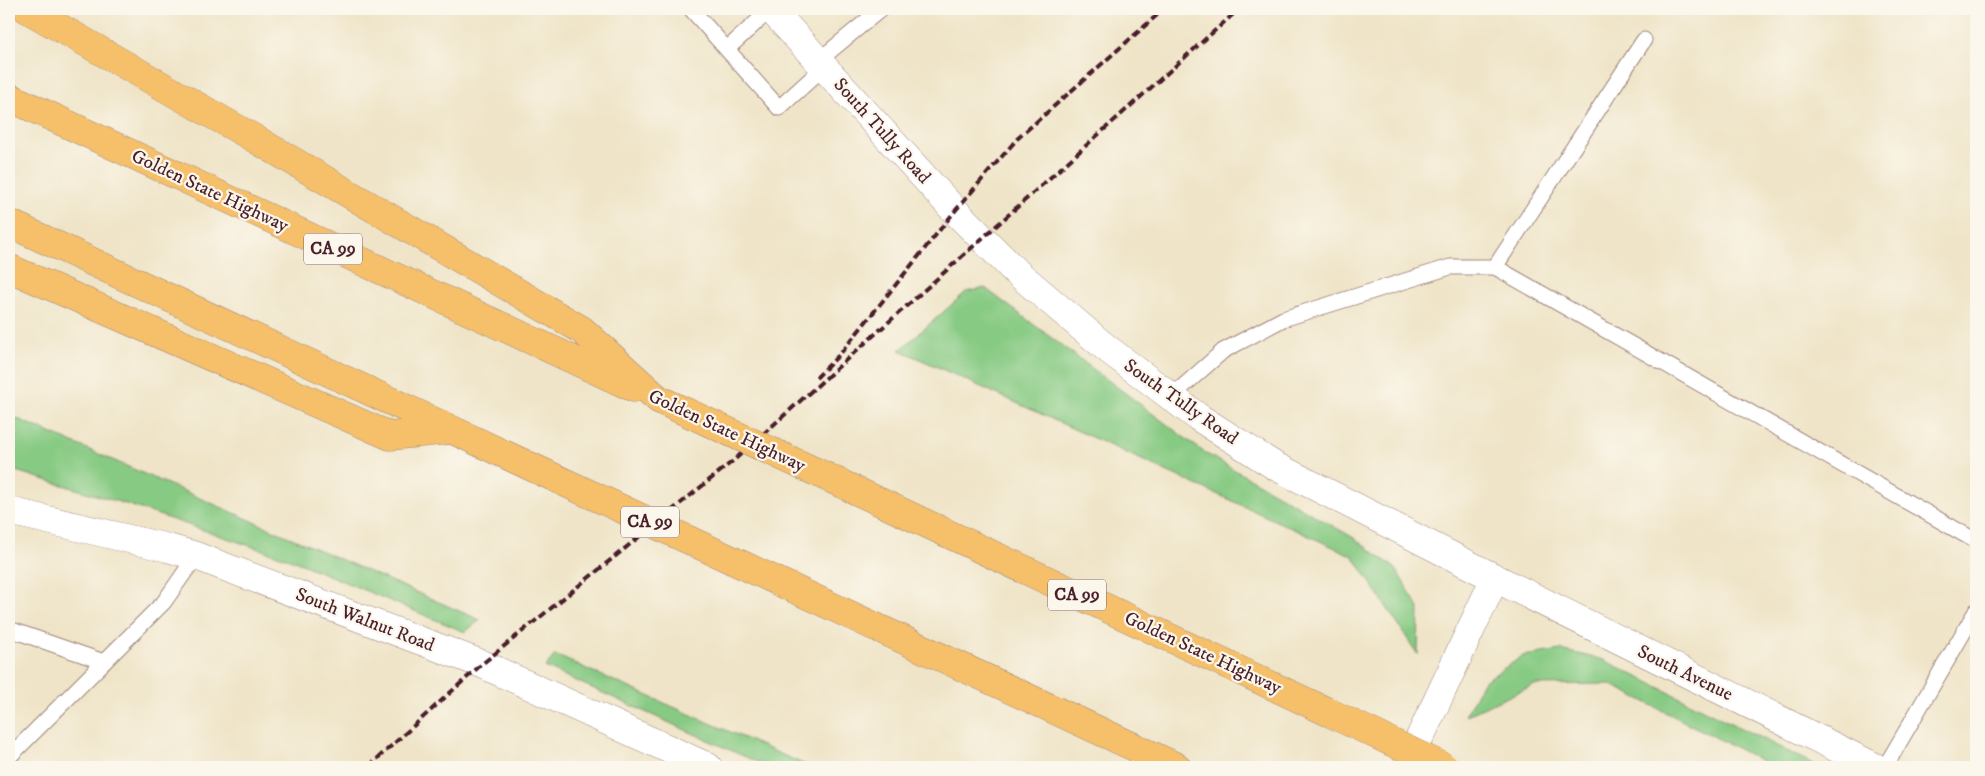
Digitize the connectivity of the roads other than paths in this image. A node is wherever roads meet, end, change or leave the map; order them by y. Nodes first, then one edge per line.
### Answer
1 (27, 9) edge
2 (691, 9) edge
3 (771, 9) edge
4 (881, 9) edge
5 (1644, 40) dead end
6 (727, 49) junction
7 (821, 64) junction
8 (9, 97) edge
9 (9, 223) edge
10 (1495, 267) junction
11 (9, 268) edge
12 (1171, 397) junction
13 (658, 399) junction
14 (451, 430) junction
15 (9, 511) edge
16 (1976, 541) edge
17 (196, 556) junction
18 (1495, 578) junction
19 (1976, 611) edge
20 (9, 630) edge
21 (104, 662) junction
22 (9, 757) edge
23 (708, 767) edge
24 (1178, 767) edge
25 (1406, 767) edge
26 (1444, 767) edge
27 (1875, 767) edge
28 (1884, 767) edge

1 - 13 highway
2 - 6 lane
3 - 6 lane
3 - 7 street, South Tully Road
4 - 7 lane
5 - 10 lane
6 - 7 lane
7 - 12 street, South Tully Road
8 - 13 highway, Golden State Highway / CA 99
9 - 14 highway, CA 99
10 - 12 lane
10 - 16 lane
11 - 14 highway
12 - 18 street, South Tully Road
13 - 26 highway, Golden State Highway / CA 99, bridge
14 - 24 highway, CA 99, bridge
15 - 17 street, South Walnut Road
17 - 21 lane
17 - 23 street, South Walnut Road
18 - 25 street
18 - 27 street, South Avenue
19 - 28 lane
20 - 21 lane
21 - 22 lane

